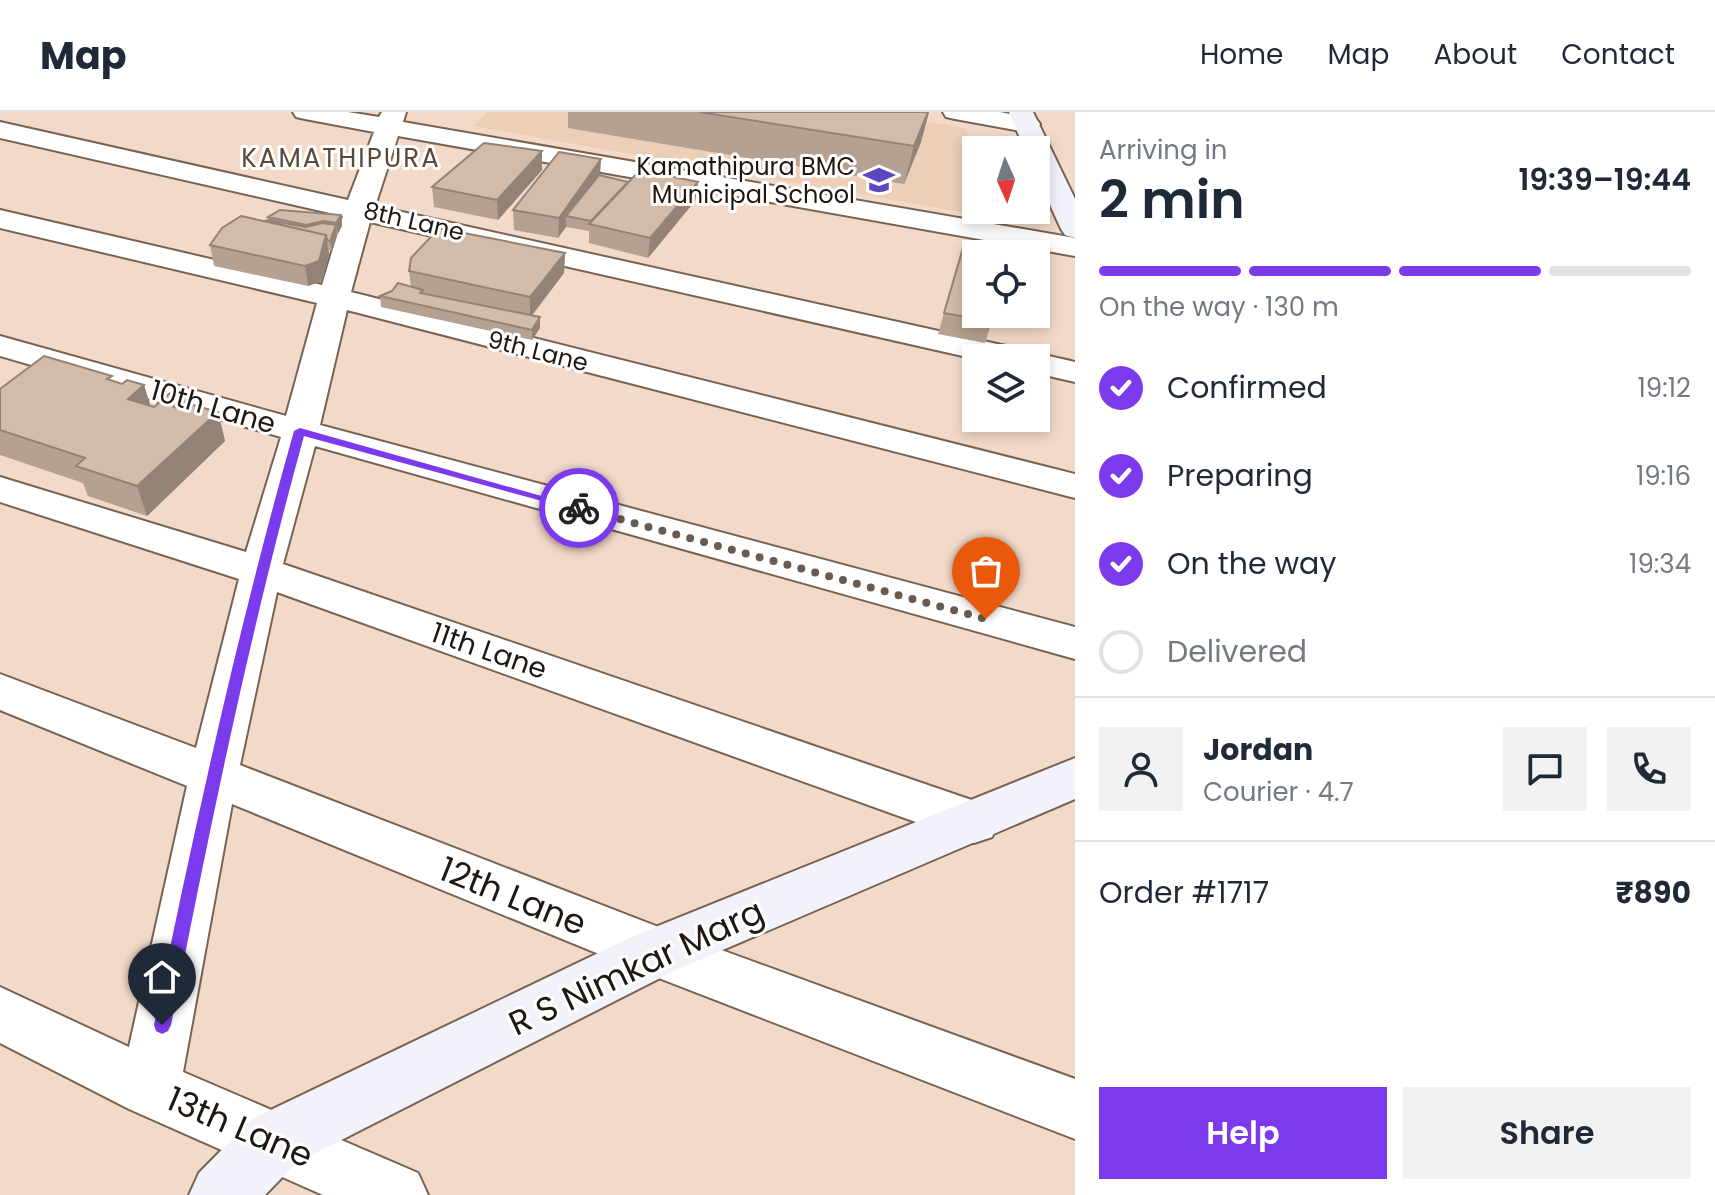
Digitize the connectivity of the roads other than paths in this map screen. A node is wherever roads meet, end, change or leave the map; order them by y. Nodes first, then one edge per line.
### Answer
1 (305, 112) edge
2 (955, 112) edge
3 (1024, 118) edge
4 (391, 120) edge
5 (0, 130) edge
6 (358, 208) junction
7 (0, 219) edge
8 (1075, 229) edge
9 (1075, 247) edge
10 (332, 297) junction
11 (0, 346) edge
12 (962, 346) edge
13 (1050, 366) edge
14 (1075, 372) edge
15 (300, 431) junction
16 (1075, 486) edge
17 (0, 489) edge
18 (261, 571) junction
19 (1075, 643) edge
20 (0, 691) edge
21 (212, 777) junction
22 (1075, 778) edge
23 (974, 822) junction
24 (657, 952) junction
25 (0, 1014) edge
26 (150, 1088) junction
27 (1075, 1109) edge
28 (274, 1141) junction
29 (221, 1195) edge
30 (396, 1195) edge

1 - 4 street
2 - 3 street
3 - 8 main road
4 - 6 street
4 - 9 street
5 - 6 street, 8th Lane
6 - 10 street
6 - 12 street, 8th Lane
7 - 10 street, 9th Lane
10 - 15 street
10 - 16 street, 9th Lane
11 - 15 street, 10th Lane
13 - 14 street
15 - 18 street
15 - 19 street, 10th Lane
17 - 18 street, 11th Lane
18 - 21 street
18 - 23 street, 11th Lane
20 - 21 street, 12th Lane
21 - 24 street, 12th Lane
21 - 26 street
22 - 23 main road, R S Nimkar Marg
23 - 24 main road, R S Nimkar Marg
24 - 27 street, 12th Lane
24 - 28 main road, R S Nimkar Marg
25 - 26 street, 13th Lane
26 - 28 street, 13th Lane
28 - 29 main road, R S Nimkar Marg
28 - 30 street, 13th Lane

